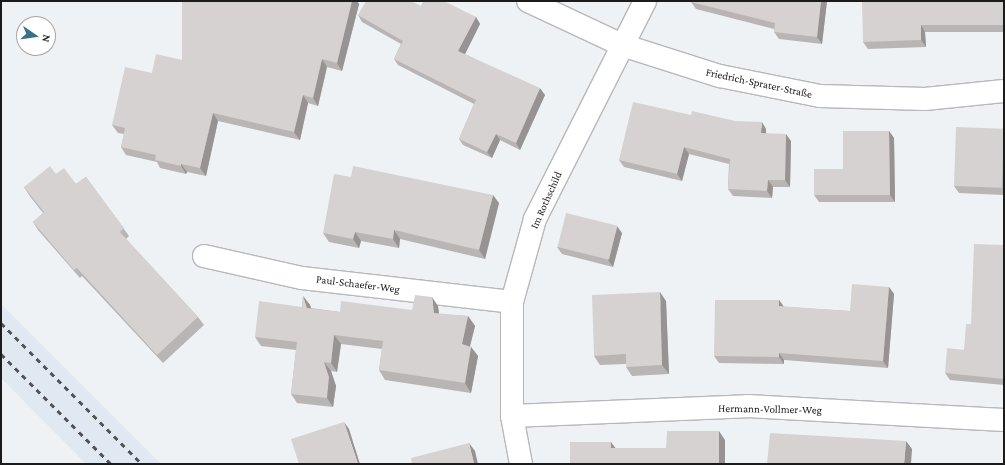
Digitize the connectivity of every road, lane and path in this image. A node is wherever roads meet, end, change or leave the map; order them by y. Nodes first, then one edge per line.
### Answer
1 (528, 1) edge
2 (645, 1) edge
3 (622, 45) junction
4 (1004, 91) edge
5 (204, 256) dead end
6 (512, 302) junction
7 (512, 416) junction
8 (1004, 420) edge
9 (521, 464) edge

1 - 3 street, Friedrich-Sprater-Straße
2 - 3 street, Im Rothschild
3 - 4 street, Friedrich-Sprater-Straße
3 - 6 street, Im Rothschild
5 - 6 street, Paul-Schaefer-Weg
6 - 7 street, Im Rothschild
7 - 8 street, Hermann-Vollmer-Weg
7 - 9 street, Im Rothschild

